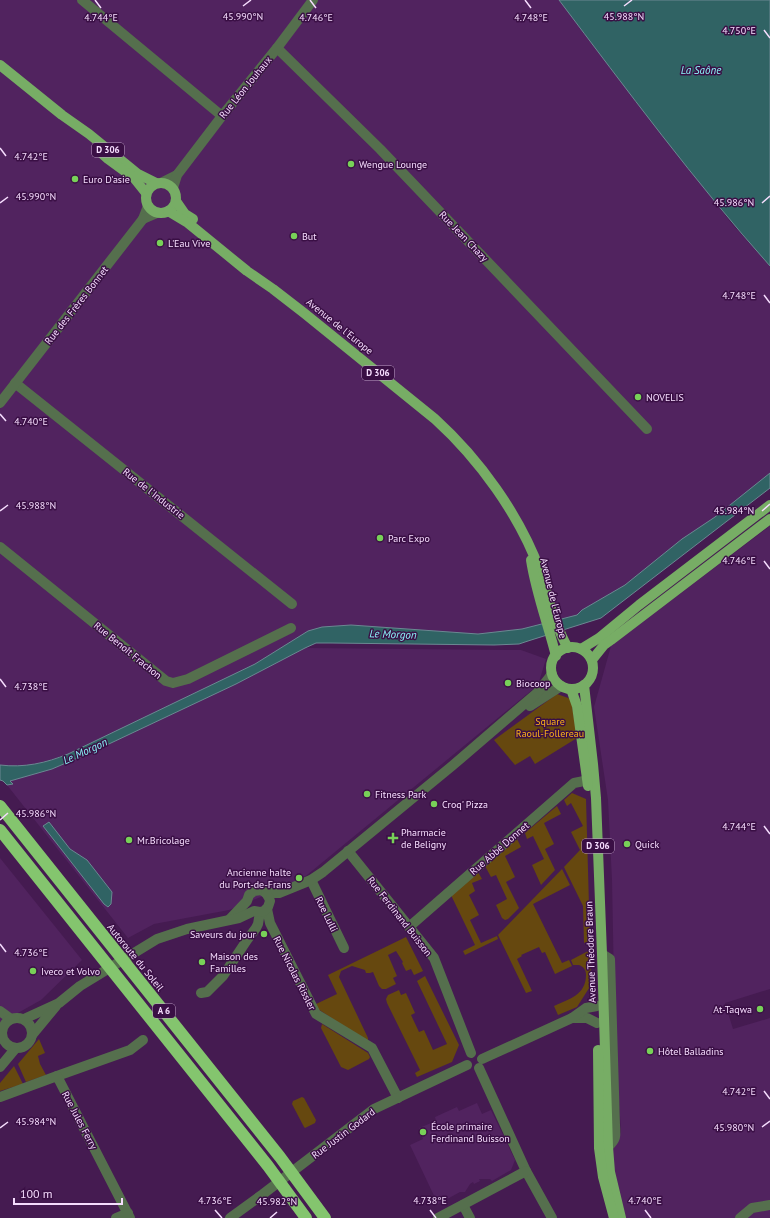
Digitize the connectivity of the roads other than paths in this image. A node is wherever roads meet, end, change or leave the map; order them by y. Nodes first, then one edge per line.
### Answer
1 (82, 0) edge
2 (313, 0) edge
3 (277, 48) junction
4 (0, 65) edge
5 (62, 115) junction
6 (222, 116) junction
7 (177, 174) junction
8 (159, 183) junction
9 (173, 188) junction
10 (146, 193) junction
11 (176, 201) junction
12 (148, 206) junction
13 (168, 212) junction
14 (157, 213) junction
15 (143, 219) junction
16 (273, 288) junction
17 (15, 384) junction
18 (0, 403) edge
19 (647, 428) dead end
20 (770, 505) edge
21 (770, 519) edge
22 (0, 547) edge
23 (292, 604) dead end
24 (291, 628) dead end
25 (556, 637) junction
26 (568, 648) junction
27 (581, 649) junction
28 (556, 656) junction
29 (592, 660) junction
30 (552, 674) junction
31 (584, 685) junction
32 (561, 686) junction
33 (571, 689) junction
34 (487, 735) junction
35 (591, 779) junction
36 (0, 806) edge
37 (0, 830) edge
38 (348, 851) junction
39 (311, 880) junction
40 (266, 893) junction
41 (247, 901) junction
42 (263, 909) junction
43 (230, 919) junction
44 (409, 926) junction
45 (344, 948) dead end
46 (202, 993) dead end
47 (59, 1003) junction
48 (604, 1007) junction
49 (0, 1012) edge
50 (572, 1018) junction
51 (24, 1019) junction
52 (598, 1023) junction
53 (4, 1027) edge
54 (32, 1035) junction
55 (143, 1040) dead end
56 (15, 1049) junction
57 (471, 1053) junction
58 (482, 1059) junction
59 (467, 1065) junction
60 (0, 1067) edge
61 (479, 1068) junction
62 (56, 1076) junction
63 (0, 1097) edge
64 (398, 1098) junction
65 (526, 1171) junction
66 (463, 1205) junction
67 (770, 1205) edge
68 (129, 1215) edge
69 (116, 1218) edge
70 (230, 1218) edge
71 (306, 1218) edge
72 (325, 1218) edge
73 (438, 1218) edge
74 (470, 1218) edge
75 (552, 1218) edge
76 (614, 1218) edge
77 (621, 1218) edge
78 (740, 1218) edge

1 - 6 street
2 - 3 street, Rue Léon Jouhaux
3 - 6 street, Rue Léon Jouhaux
3 - 19 street, Rue Jean Chazy
4 - 5 main road, D 306
5 - 8 main road, D 306
5 - 10 main road, D 306
6 - 7 street, Rue Léon Jouhaux
7 - 8 street, Rue Léon Jouhaux
7 - 9 street, Rue Léon Jouhaux
8 - 9 main road
8 - 10 main road
9 - 11 main road
10 - 12 main road
11 - 13 main road
11 - 16 main road, Avenue de l'Europe / D 306
12 - 14 main road
12 - 15 street
13 - 14 main road
13 - 16 main road, Avenue de l'Europe / D 306
14 - 15 street, Rue des Frères Bonnet
15 - 17 street, Rue des Frères Bonnet
16 - 25 main road, Avenue de l'Europe / D 306
17 - 18 street, Rue des Frères Bonnet
17 - 23 street, Rue de l'Industrie
20 - 27 main road
21 - 29 main road
22 - 24 street, Rue Benoît Frachon
25 - 26 main road, Avenue de l'Europe / D 306
25 - 28 main road, Avenue de l'Europe / D 306
26 - 27 main road
26 - 28 main road
27 - 29 main road
28 - 30 main road
29 - 31 main road
30 - 32 main road
30 - 34 street
31 - 33 main road
31 - 35 main road, Avenue Théodore Braun / D 306
32 - 33 main road
32 - 34 street
33 - 35 main road, Avenue Théodore Braun / D 306
34 - 38 street
35 - 44 street, Rue Abbé Donnet
35 - 48 main road, Avenue Théodore Braun / D 306
35 - 48 main road, Avenue Théodore Braun / D 306
36 - 72 highway, Autoroute du Soleil / A 6
37 - 71 highway, A 6
38 - 39 street
38 - 44 street, Rue Ferdinand Buisson
39 - 40 street
39 - 42 street
39 - 45 street, Rue Lulli
40 - 41 street
40 - 42 street
41 - 42 street
41 - 43 street
42 - 43 street
42 - 46 street
42 - 64 street, Rue Nicolas Rissler
43 - 47 street
44 - 57 street, Rue Ferdinand Buisson
47 - 51 street
47 - 54 street
48 - 50 street
48 - 52 main road, Avenue Théodore Braun / D 306
48 - 77 main road, Avenue Théodore Braun / D 306
49 - 53 street
50 - 52 street
50 - 58 street
51 - 53 street
51 - 54 street
52 - 76 main road, Avenue Théodore Braun / D 306
53 - 56 street
54 - 56 street
55 - 62 street
56 - 60 street
57 - 58 street
57 - 59 street
58 - 61 street
59 - 61 street
59 - 64 street, Rue Justin Godard
61 - 65 street
62 - 63 street
62 - 68 street, Rue Jules Ferry
64 - 70 street, Rue Justin Godard
65 - 66 street
65 - 75 street
66 - 73 street
66 - 74 street
67 - 78 street
68 - 69 street

